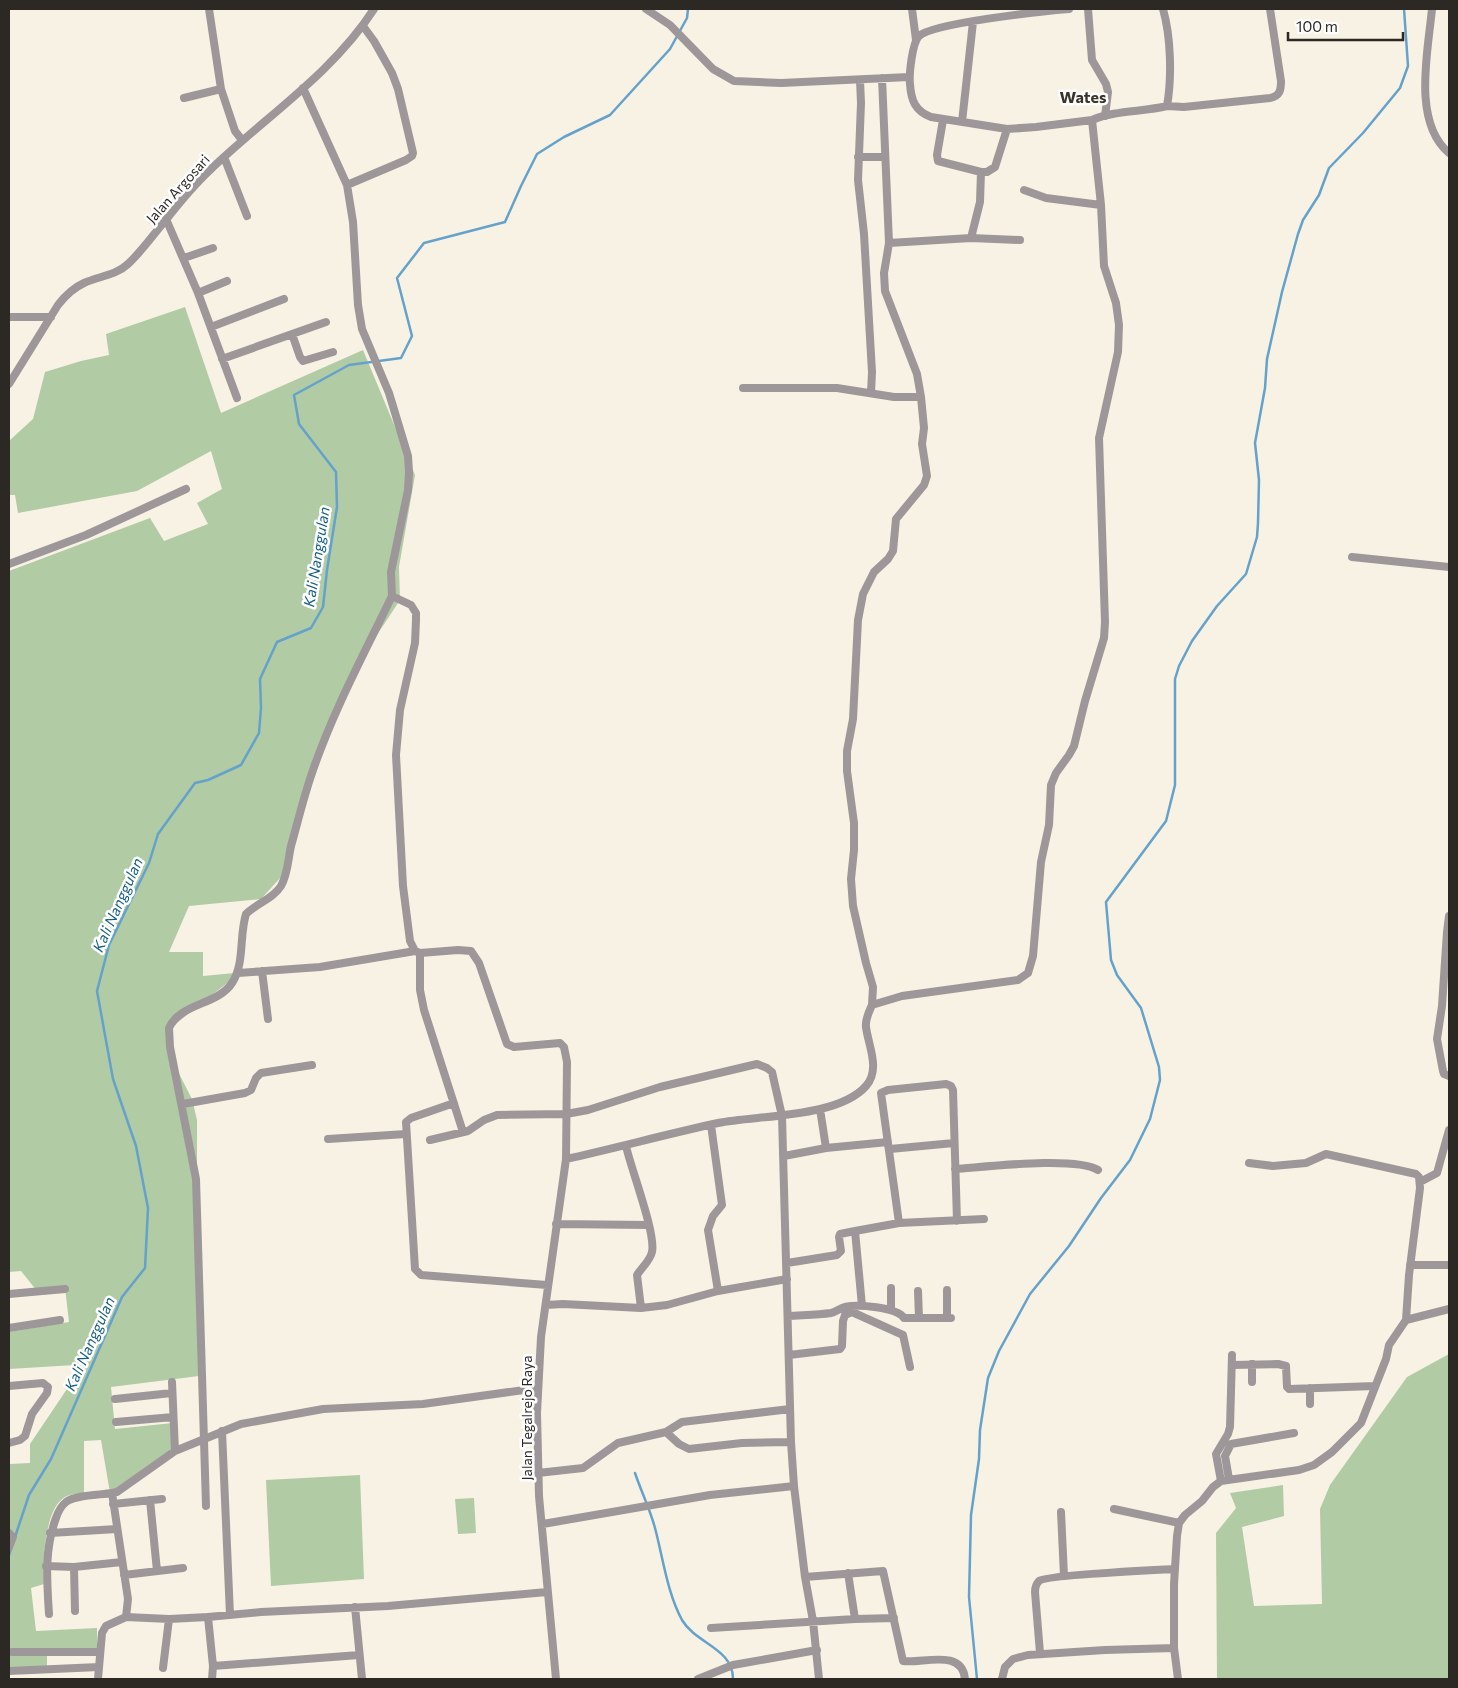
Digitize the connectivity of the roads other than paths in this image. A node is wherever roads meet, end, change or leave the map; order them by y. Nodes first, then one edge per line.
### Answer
1 (209, 9) edge
2 (374, 9) edge
3 (646, 9) edge
4 (912, 9) edge
5 (1069, 9) edge
6 (1088, 9) edge
7 (1163, 9) edge
8 (1270, 9) edge
9 (1432, 9) edge
10 (973, 22) junction
11 (363, 26) junction
12 (916, 40) junction
13 (909, 77) junction
14 (882, 78) junction
15 (860, 80) junction
16 (303, 88) junction
17 (221, 89) junction
18 (184, 98) dead end
19 (1167, 106) junction
20 (1105, 116) junction
21 (942, 120) junction
22 (1092, 120) junction
23 (962, 122) junction
24 (1008, 129) junction
25 (242, 140) junction
26 (1449, 153) edge
27 (884, 156) junction
28 (224, 157) junction
29 (858, 157) junction
30 (981, 172) junction
31 (347, 185) junction
32 (1024, 190) dead end
33 (1101, 205) junction
34 (247, 216) dead end
35 (166, 219) junction
36 (972, 238) junction
37 (1020, 240) dead end
38 (889, 243) junction
39 (213, 248) dead end
40 (184, 258) junction
41 (227, 281) dead end
42 (198, 292) junction
43 (284, 299) dead end
44 (50, 316) junction
45 (9, 317) edge
46 (326, 322) dead end
47 (211, 327) junction
48 (292, 334) junction
49 (333, 352) dead end
50 (222, 359) junction
51 (9, 384) edge
52 (743, 388) dead end
53 (871, 393) junction
54 (921, 397) junction
55 (236, 398) dead end
56 (186, 489) dead end
57 (1352, 557) dead end
58 (9, 564) edge
59 (1449, 567) edge
60 (392, 596) junction
61 (1449, 916) edge
62 (1448, 932) edge
63 (417, 952) junction
64 (262, 971) junction
65 (238, 973) junction
66 (872, 1005) junction
67 (268, 1019) dead end
68 (312, 1065) dead end
69 (1449, 1076) edge
70 (867, 1085) junction
71 (881, 1093) junction
72 (454, 1103) junction
73 (182, 1104) junction
74 (820, 1109) junction
75 (566, 1114) junction
76 (782, 1116) junction
77 (711, 1125) junction
78 (1449, 1130) edge
79 (463, 1132) junction
80 (406, 1134) junction
81 (328, 1139) dead end
82 (430, 1140) dead end
83 (954, 1142) junction
84 (626, 1146) junction
85 (889, 1146) junction
86 (826, 1148) junction
87 (784, 1156) junction
88 (566, 1159) junction
89 (1249, 1163) dead end
90 (955, 1169) junction
91 (1098, 1170) dead end
92 (1420, 1182) junction
93 (984, 1219) dead end
94 (957, 1221) junction
95 (899, 1223) junction
96 (556, 1224) junction
97 (648, 1225) junction
98 (855, 1231) junction
99 (787, 1263) junction
100 (1410, 1265) junction
101 (1449, 1265) edge
102 (787, 1279) junction
103 (547, 1285) junction
104 (891, 1288) dead end
105 (65, 1289) dead end
106 (947, 1290) dead end
107 (718, 1291) junction
108 (918, 1291) dead end
109 (9, 1294) edge
110 (546, 1306) junction
111 (862, 1306) junction
112 (641, 1308) junction
113 (1449, 1308) edge
114 (891, 1310) junction
115 (788, 1316) junction
116 (919, 1318) junction
117 (60, 1320) dead end
118 (1406, 1320) junction
119 (9, 1328) edge
120 (789, 1355) junction
121 (1232, 1355) dead end
122 (1252, 1364) junction
123 (1232, 1365) junction
124 (910, 1367) dead end
125 (172, 1382) dead end
126 (1252, 1382) dead end
127 (9, 1386) edge
128 (1375, 1386) junction
129 (538, 1388) junction
130 (1310, 1388) junction
131 (172, 1393) junction
132 (115, 1399) dead end
133 (1310, 1404) dead end
134 (790, 1409) junction
135 (173, 1418) junction
136 (116, 1422) dead end
137 (222, 1431) junction
138 (666, 1432) junction
139 (1294, 1433) dead end
140 (203, 1439) junction
141 (790, 1442) junction
142 (9, 1443) edge
143 (175, 1451) junction
144 (538, 1473) junction
145 (1225, 1480) junction
146 (794, 1486) junction
147 (112, 1493) junction
148 (162, 1499) dead end
149 (150, 1500) junction
150 (113, 1504) junction
151 (206, 1506) dead end
152 (1114, 1509) dead end
153 (1061, 1512) dead end
154 (1179, 1523) junction
155 (543, 1524) junction
156 (117, 1529) junction
157 (9, 1533) edge
158 (50, 1533) junction
159 (9, 1547) edge
160 (122, 1562) junction
161 (46, 1566) junction
162 (74, 1567) junction
163 (183, 1568) dead end
164 (1175, 1569) junction
165 (157, 1571) junction
166 (848, 1573) junction
167 (124, 1575) junction
168 (805, 1576) junction
169 (1064, 1576) junction
170 (547, 1592) junction
171 (355, 1607) junction
172 (75, 1610) dead end
173 (49, 1614) dead end
174 (230, 1615) junction
175 (126, 1617) junction
176 (208, 1617) junction
177 (855, 1618) junction
178 (894, 1618) junction
179 (169, 1619) junction
180 (813, 1621) junction
181 (711, 1628) dead end
182 (1174, 1648) junction
183 (816, 1650) junction
184 (12, 1652) dead end
185 (100, 1652) junction
186 (1040, 1653) junction
187 (359, 1655) junction
188 (213, 1666) junction
189 (99, 1668) junction
190 (163, 1668) dead end
191 (9, 1671) edge
192 (707, 1678) edge
193 (98, 1679) edge
194 (212, 1679) edge
195 (362, 1679) edge
196 (556, 1679) edge
197 (698, 1679) edge
198 (819, 1679) edge
199 (965, 1679) edge
200 (1002, 1679) edge
201 (1178, 1679) edge

1 - 17 street
2 - 11 street, Jalan Argosari
3 - 15 street
4 - 12 street
5 - 10 street
6 - 20 street
7 - 19 street
8 - 19 street
9 - 26 street
10 - 12 street
10 - 23 street
11 - 16 street, Jalan Argosari
11 - 31 street
12 - 13 street
13 - 14 street
13 - 21 street
14 - 15 street
14 - 27 street
15 - 29 street
16 - 25 street, Jalan Argosari
16 - 31 street
17 - 18 street
17 - 25 street
19 - 20 street
20 - 22 street
21 - 23 street
21 - 30 street
22 - 24 street
22 - 33 street
23 - 24 street
24 - 30 street
25 - 28 street, Jalan Argosari
27 - 29 street
27 - 38 street
28 - 34 street
28 - 35 street, Jalan Argosari
29 - 53 street
30 - 36 street
31 - 60 street
32 - 33 street
33 - 66 street
35 - 40 street
35 - 44 street, Jalan Argosari
36 - 37 street
36 - 38 street
38 - 54 street
39 - 40 street
40 - 42 street
41 - 42 street
42 - 47 street
43 - 47 street
44 - 45 street
44 - 51 street, Jalan Argosari
46 - 48 street
47 - 50 street
48 - 49 street
48 - 50 street
50 - 55 street
52 - 53 street
53 - 54 street
54 - 66 street
56 - 58 street
57 - 59 street
60 - 63 street
60 - 65 street
61 - 62 street
62 - 69 street
63 - 64 street
63 - 72 street
63 - 75 street, Jalan Tegalrejo Raya
64 - 65 street
64 - 67 street
65 - 73 street
66 - 70 street
68 - 73 street
70 - 71 street
70 - 74 street
71 - 83 street
71 - 85 street
72 - 79 street
72 - 80 street
73 - 140 street
74 - 76 street
74 - 86 street
75 - 76 street
75 - 79 street
75 - 88 street, Jalan Tegalrejo Raya
76 - 77 street
76 - 87 street
77 - 84 street
77 - 107 street
78 - 92 street
79 - 82 street
80 - 81 street
80 - 103 street
83 - 85 street
83 - 90 street
84 - 88 street
84 - 97 street
85 - 86 street
85 - 95 street
86 - 87 street
87 - 99 street
88 - 96 street, Jalan Tegalrejo Raya
89 - 92 street
90 - 91 street
90 - 94 street
92 - 100 street
93 - 94 street
94 - 95 street
95 - 98 street
96 - 97 street
96 - 103 street, Jalan Tegalrejo Raya
97 - 112 street
98 - 99 street
98 - 111 street
99 - 102 street
100 - 101 street
100 - 118 street
102 - 107 street
102 - 115 street
103 - 110 street, Jalan Tegalrejo Raya
104 - 114 street
105 - 109 street
106 - 116 street
107 - 112 street
108 - 116 street
110 - 112 street
110 - 129 street, Jalan Tegalrejo Raya
111 - 114 street
111 - 115 street
113 - 118 street
114 - 116 street
115 - 120 street
117 - 119 street
118 - 128 street
120 - 124 street
120 - 134 street
121 - 123 street
122 - 123 street
122 - 126 street
122 - 130 street
123 - 145 street
125 - 131 street
127 - 142 street
128 - 130 street
128 - 145 street
129 - 137 street
129 - 144 street, Jalan Tegalrejo Raya
130 - 133 street
131 - 132 street
131 - 135 street
134 - 138 street
134 - 141 street
135 - 136 street
135 - 143 street
137 - 140 street
137 - 174 street
138 - 141 street
138 - 144 street
139 - 145 street
140 - 143 street
140 - 151 street
141 - 146 street
143 - 147 street
144 - 155 street, Jalan Tegalrejo Raya
145 - 154 street
146 - 155 street
146 - 168 street
147 - 150 street
147 - 158 street
148 - 149 street
149 - 150 street
149 - 165 street
150 - 156 street
152 - 154 street
153 - 169 street
154 - 164 street
155 - 170 street, Jalan Tegalrejo Raya
156 - 158 street
156 - 160 street
157 - 159 street
158 - 161 street
160 - 162 street
160 - 167 street
161 - 162 street
161 - 173 street
162 - 172 street
163 - 165 street
164 - 169 street
164 - 182 street
165 - 167 street
166 - 168 street
166 - 177 street
166 - 178 street
167 - 175 street
168 - 180 street
169 - 186 street
170 - 171 street
170 - 196 street, Jalan Tegalrejo Raya
171 - 174 street
171 - 187 street
174 - 176 street
175 - 179 street
175 - 185 street
176 - 179 street
176 - 188 street
177 - 178 street
177 - 180 street
178 - 199 street
179 - 190 street
180 - 181 street
180 - 183 street
182 - 186 street
182 - 201 street
183 - 192 street
183 - 198 street
184 - 185 street
185 - 189 street
186 - 200 street
187 - 188 street
187 - 195 street
188 - 194 street
189 - 191 street
189 - 193 street
192 - 197 street

